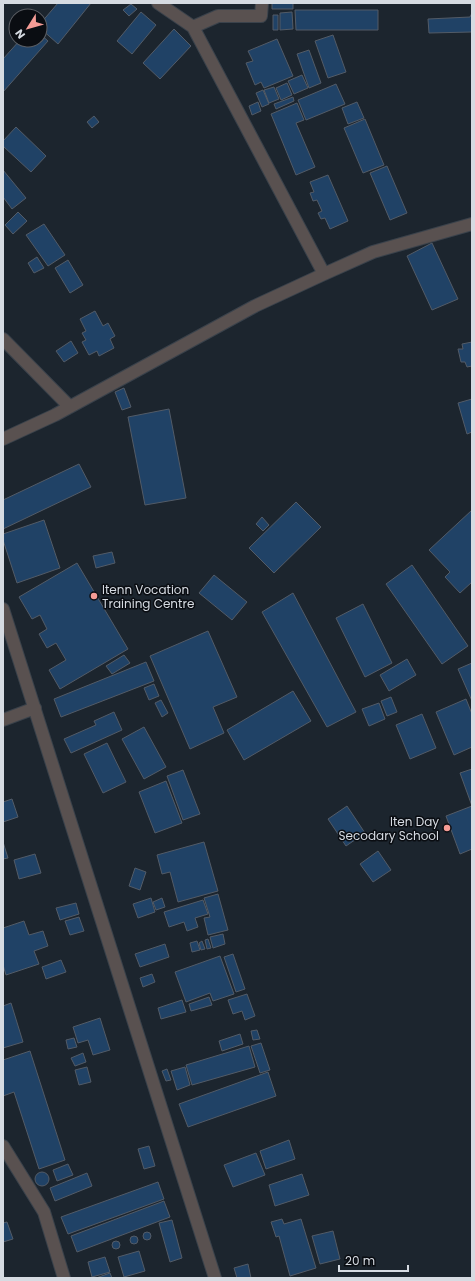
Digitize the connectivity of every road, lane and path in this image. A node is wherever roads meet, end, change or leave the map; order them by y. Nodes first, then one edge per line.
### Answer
1 (158, 3) edge
2 (262, 3) edge
3 (193, 27) junction
4 (472, 224) edge
5 (324, 274) junction
6 (3, 339) edge
7 (70, 406) junction
8 (3, 439) edge
9 (3, 609) edge
10 (35, 708) junction
11 (3, 720) edge
12 (3, 1146) edge
13 (64, 1278) edge
14 (215, 1278) edge

1 - 3 street
2 - 3 street
3 - 5 street
4 - 5 street
5 - 7 street
6 - 7 street
7 - 8 street
9 - 10 street
10 - 11 street
10 - 14 street
12 - 13 street

